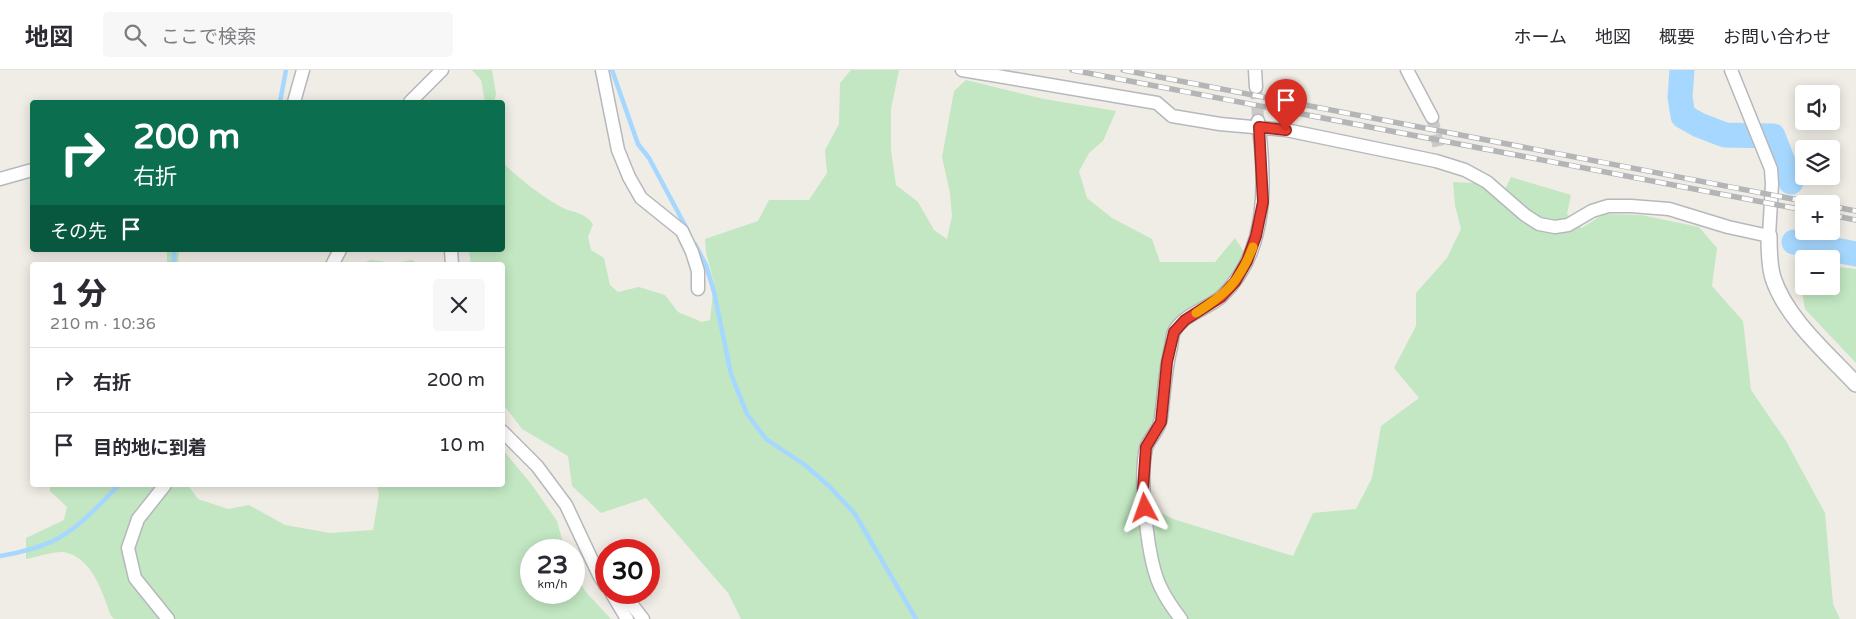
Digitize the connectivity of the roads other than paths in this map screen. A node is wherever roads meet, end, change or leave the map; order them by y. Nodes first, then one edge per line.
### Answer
1 (303, 70) edge
2 (442, 70) edge
3 (602, 70) edge
4 (962, 70) edge
5 (1256, 70) edge
6 (1407, 70) edge
7 (1731, 70) edge
8 (1256, 87) tunnel mouth
9 (295, 100) edge
10 (412, 100) edge
11 (1432, 117) tunnel mouth
12 (1258, 122) junction
13 (30, 171) edge
14 (0, 179) edge
15 (1769, 236) junction
16 (698, 289) dead end
17 (1856, 384) edge
18 (505, 434) edge
19 (163, 487) edge
20 (588, 552) junction
21 (595, 560) edge
22 (595, 565) edge
23 (618, 604) edge
24 (631, 604) edge
25 (168, 619) edge
26 (627, 619) edge
27 (643, 619) edge
28 (1181, 619) edge

1 - 9 street
2 - 10 street
3 - 16 street
4 - 12 street
5 - 8 street
6 - 11 street
7 - 15 street
12 - 15 street
12 - 28 street
13 - 14 street
15 - 17 street
18 - 20 street
19 - 25 street
20 - 21 street
20 - 22 street
23 - 26 street
24 - 27 street

